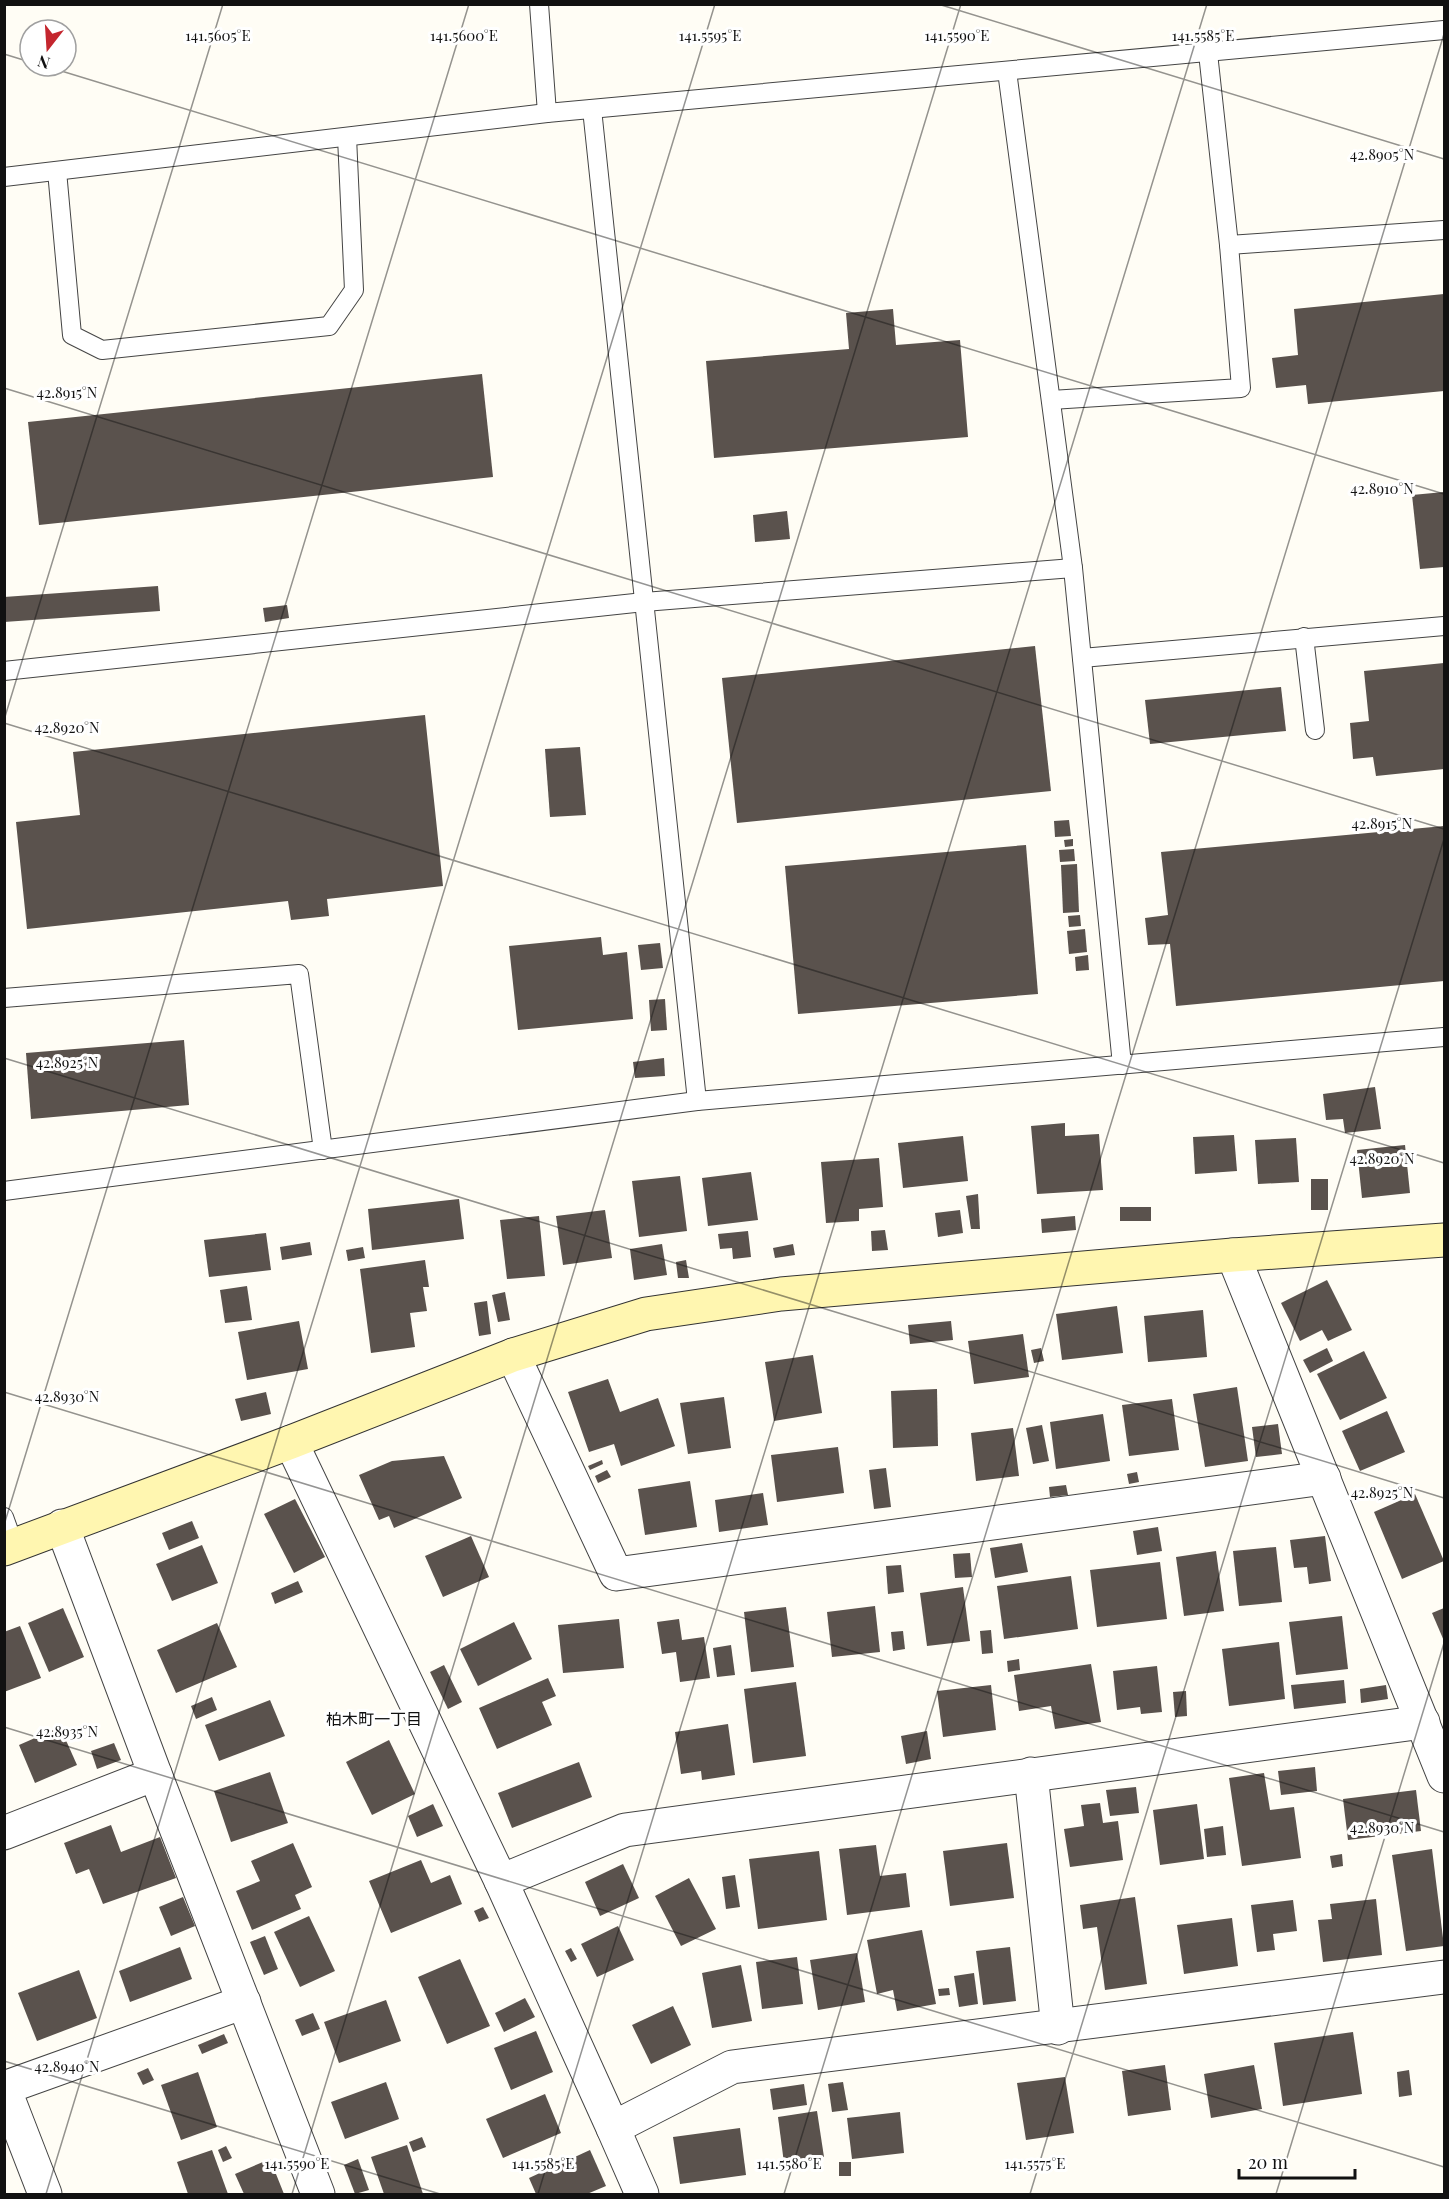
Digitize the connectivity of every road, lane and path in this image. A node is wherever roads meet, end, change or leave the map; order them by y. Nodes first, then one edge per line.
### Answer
1 (539, 4) edge
2 (1444, 30) edge
3 (1208, 53) junction
4 (1007, 71) junction
5 (592, 110) junction
6 (547, 113) junction
7 (347, 137) junction
8 (57, 171) junction
9 (4, 177) edge
10 (1444, 230) edge
11 (1229, 245) junction
12 (1051, 400) junction
13 (1073, 568) junction
14 (644, 602) junction
15 (1444, 626) edge
16 (1304, 637) junction
17 (1082, 658) junction
18 (4, 671) edge
19 (1315, 730) dead end
20 (4, 998) edge
21 (1444, 1037) edge
22 (1122, 1065) junction
23 (697, 1101) junction
24 (323, 1150) junction
25 (4, 1191) edge
26 (1444, 1240) edge
27 (1233, 1255) junction
28 (513, 1355) junction
29 (291, 1443) junction
30 (1324, 1478) junction
31 (62, 1526) junction
32 (8, 1537) edge
33 (1423, 1722) junction
34 (155, 1774) junction
35 (1031, 1774) junction
36 (1444, 1776) edge
37 (4, 1833) edge
38 (501, 1881) junction
39 (1444, 1977) edge
40 (244, 2002) junction
41 (1058, 2028) junction
42 (4, 2088) edge
43 (613, 2128) junction
44 (45, 2194) edge
45 (318, 2194) edge
46 (642, 2194) edge

1 - 6 lane
2 - 3 lane
3 - 4 lane
3 - 11 lane
4 - 5 lane
4 - 12 lane
5 - 6 lane
5 - 14 lane
6 - 7 lane
7 - 8 lane
7 - 8 lane
8 - 9 lane
10 - 11 lane
11 - 12 lane
12 - 13 lane
13 - 14 lane
13 - 17 lane
14 - 18 lane
14 - 23 lane
15 - 16 lane
16 - 17 lane
16 - 19 lane
17 - 22 lane
20 - 24 lane
21 - 22 lane
22 - 23 lane
23 - 24 lane
24 - 25 lane
26 - 27 street
27 - 28 street
27 - 30 street
28 - 29 street
28 - 30 street
29 - 31 street
29 - 38 street
30 - 33 street
31 - 32 street
31 - 34 street
33 - 35 street
33 - 36 street
34 - 37 street
34 - 40 street
35 - 38 street
35 - 41 street
38 - 43 street
39 - 41 street
40 - 42 street
40 - 45 street
41 - 43 street
42 - 44 street
43 - 46 street

